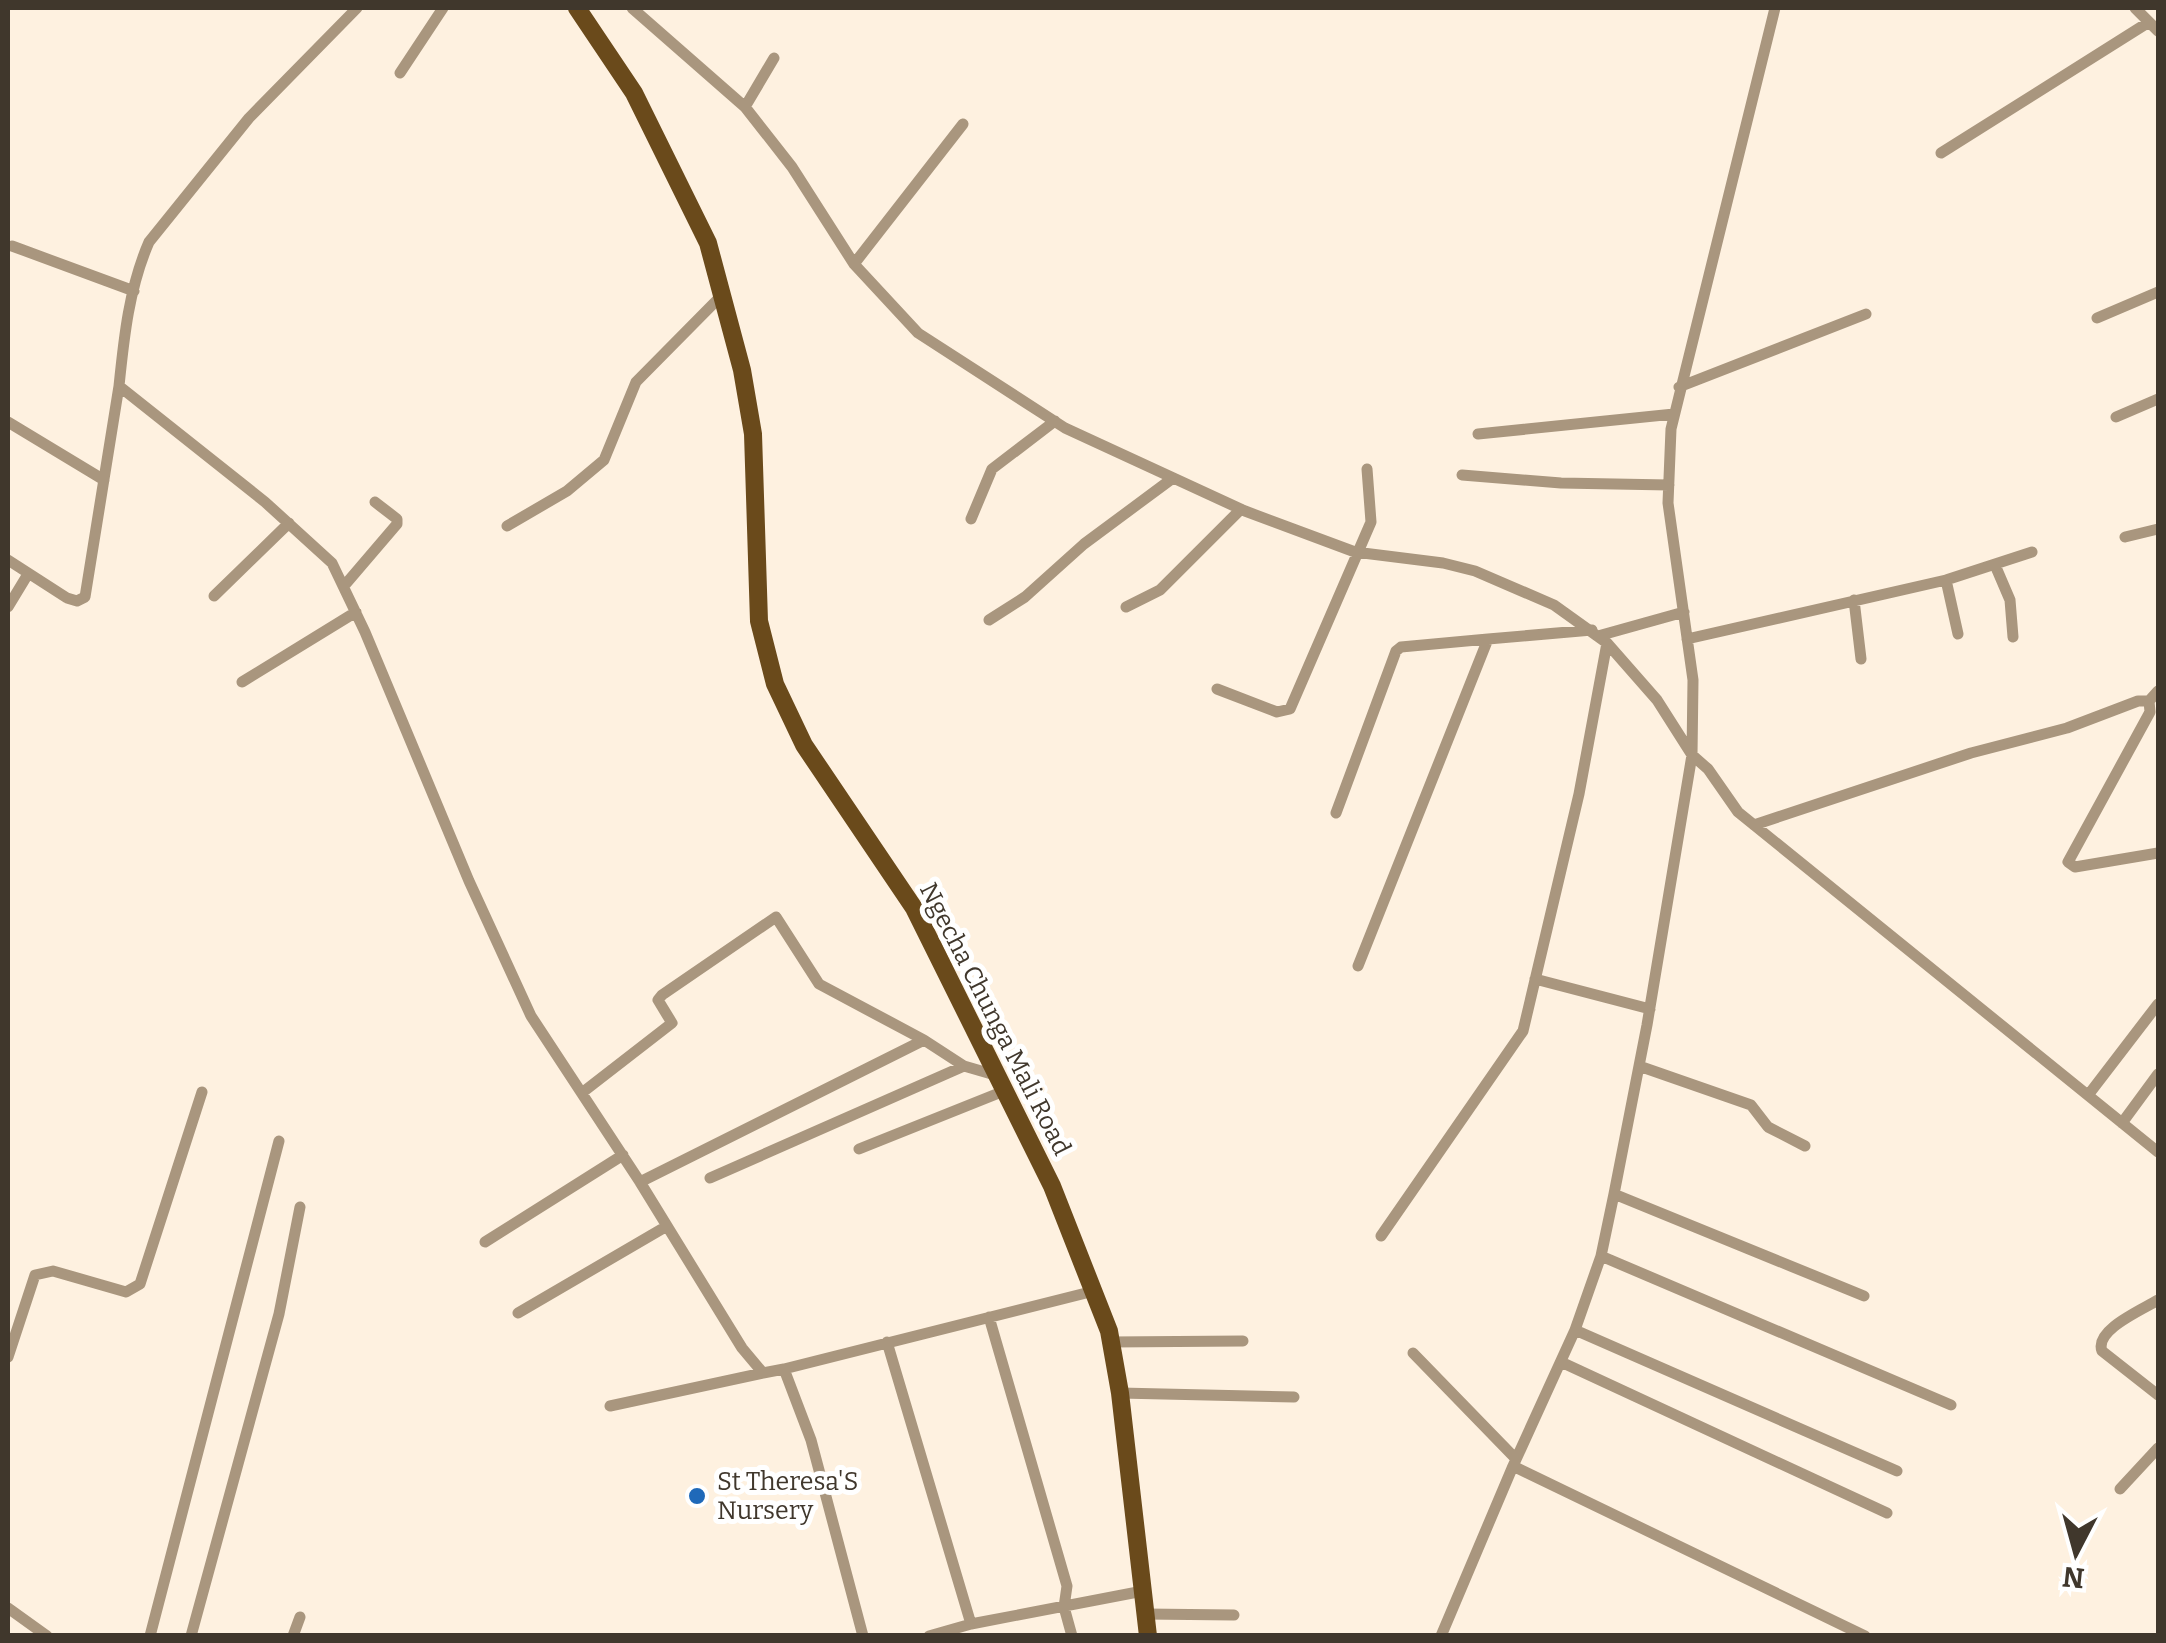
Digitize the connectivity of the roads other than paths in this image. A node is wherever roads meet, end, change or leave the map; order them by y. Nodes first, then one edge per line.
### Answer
1 (357, 8) edge
2 (443, 8) edge
3 (577, 8) edge
4 (632, 8) edge
5 (1775, 8) edge
6 (2135, 8) edge
7 (2154, 27) edge
8 (774, 58) dead end
9 (400, 73) dead end
10 (746, 107) junction
11 (963, 124) dead end
12 (1942, 153) dead end
13 (12, 246) dead end
14 (854, 264) junction
15 (134, 290) junction
16 (2158, 292) edge
17 (722, 295) junction
18 (1866, 314) dead end
19 (2097, 318) dead end
20 (119, 386) junction
21 (1679, 387) junction
22 (2158, 399) edge
23 (1674, 414) junction
24 (2116, 417) dead end
25 (1055, 421) junction
26 (8, 422) edge
27 (1478, 434) dead end
28 (1366, 469) dead end
29 (1462, 476) dead end
30 (1172, 478) junction
31 (104, 480) junction
32 (1669, 486) junction
33 (375, 502) dead end
34 (1241, 509) junction
35 (971, 519) dead end
36 (289, 523) junction
37 (506, 526) dead end
38 (2158, 528) edge
39 (2124, 537) dead end
40 (1356, 552) junction
41 (2032, 552) dead end
42 (8, 560) edge
43 (1995, 565) junction
44 (28, 574) junction
45 (1946, 580) junction
46 (344, 586) junction
47 (214, 596) dead end
48 (1854, 600) junction
49 (1126, 606) dead end
50 (8, 607) edge
51 (356, 612) junction
52 (1684, 612) junction
53 (989, 620) dead end
54 (1958, 634) dead end
55 (1599, 636) junction
56 (2013, 637) dead end
57 (1488, 639) junction
58 (1687, 639) junction
59 (1860, 658) dead end
60 (242, 682) dead end
61 (1217, 688) dead end
62 (2154, 696) edge
63 (1692, 754) junction
64 (1336, 813) dead end
65 (1754, 825) junction
66 (2158, 853) edge
67 (1358, 966) dead end
68 (1534, 979) junction
69 (2158, 1004) edge
70 (1650, 1009) junction
71 (924, 1040) junction
72 (964, 1066) junction
73 (1639, 1066) junction
74 (2158, 1074) edge
75 (1000, 1083) junction
76 (202, 1092) dead end
77 (583, 1092) junction
78 (2089, 1094) junction
79 (2122, 1122) junction
80 (279, 1142) dead end
81 (1805, 1146) dead end
82 (858, 1148) dead end
83 (2158, 1152) edge
84 (623, 1155) junction
85 (710, 1178) dead end
86 (640, 1182) junction
87 (1614, 1194) junction
88 (300, 1207) dead end
89 (667, 1226) junction
90 (1381, 1236) dead end
91 (485, 1242) dead end
92 (1601, 1256) junction
93 (1094, 1291) junction
94 (1864, 1296) dead end
95 (2158, 1300) edge
96 (518, 1313) dead end
97 (989, 1318) junction
98 (1574, 1330) junction
99 (1244, 1341) dead end
100 (887, 1342) junction
101 (1111, 1342) junction
102 (1413, 1353) dead end
103 (8, 1357) edge
104 (1560, 1362) junction
105 (784, 1369) junction
106 (763, 1373) junction
107 (1120, 1393) junction
108 (2158, 1395) edge
109 (1294, 1397) dead end
110 (1950, 1405) dead end
111 (610, 1406) dead end
112 (2158, 1448) edge
113 (1514, 1463) junction
114 (1897, 1471) dead end
115 (2120, 1489) dead end
116 (1887, 1513) dead end
117 (1144, 1591) junction
118 (1064, 1607) junction
119 (8, 1608) edge
120 (1146, 1614) junction
121 (1234, 1615) dead end
122 (300, 1617) dead end
123 (970, 1624) junction
124 (48, 1636) edge
125 (150, 1636) edge
126 (191, 1636) edge
127 (293, 1636) edge
128 (863, 1636) edge
129 (929, 1636) edge
130 (1072, 1636) edge
131 (1148, 1636) edge
132 (1442, 1636) edge
133 (1865, 1636) edge

1 - 15 street
2 - 9 street
3 - 17 main road, Ngecha Chunga Mali Road
4 - 10 street
5 - 21 street
6 - 7 street
7 - 12 street
8 - 10 street
10 - 14 street
11 - 14 street
13 - 15 street
14 - 25 street
15 - 20 street
16 - 19 street
17 - 37 street
17 - 75 main road, Ngecha Chunga Mali Road
18 - 21 street
20 - 31 street
20 - 36 street
21 - 23 street
22 - 24 street
23 - 27 street
23 - 32 street
25 - 30 street
25 - 35 street
26 - 31 street
28 - 40 street
29 - 32 street
30 - 34 street
30 - 53 street
31 - 44 street
32 - 52 street
33 - 46 street
34 - 40 street
34 - 49 street
36 - 46 street
36 - 47 street
38 - 39 street
40 - 55 street
40 - 61 street
41 - 43 street
42 - 44 street
43 - 45 street
43 - 56 street
44 - 50 street
45 - 48 street
45 - 54 street
46 - 51 street
48 - 58 street
48 - 59 street
51 - 60 street
51 - 77 street
52 - 55 street
52 - 58 street
55 - 57 street
55 - 63 street
55 - 68 street
57 - 64 street
57 - 67 street
58 - 63 street
62 - 65 street
62 - 66 street
63 - 65 street
63 - 70 street
65 - 78 street
68 - 70 street
68 - 90 street
69 - 78 street
70 - 73 street
71 - 72 street
71 - 77 street
71 - 86 street
72 - 75 street
72 - 85 street
73 - 81 street
73 - 87 street
74 - 79 street
75 - 82 street
75 - 93 main road, Ngecha Chunga Mali Road
76 - 103 street
77 - 84 street
78 - 79 street
79 - 83 street
80 - 125 street
84 - 86 street
84 - 91 street
86 - 89 street
87 - 92 street
87 - 94 street
88 - 126 street
89 - 96 street
89 - 106 street
92 - 98 street
92 - 110 street
93 - 97 street
93 - 101 main road, Ngecha Chunga Mali Road
95 - 108 street
97 - 100 street
97 - 118 street
98 - 104 street
98 - 114 street
99 - 101 street
100 - 105 street
100 - 123 street
101 - 107 main road, Ngecha Chunga Mali Road
102 - 113 street
104 - 113 street
104 - 116 street
105 - 106 street
105 - 128 street
106 - 111 street
107 - 109 street
107 - 117 main road, Ngecha Chunga Mali Road
112 - 115 street
113 - 132 street
113 - 133 street
117 - 118 street
117 - 120 main road, Ngecha Chunga Mali Road
118 - 123 street
118 - 130 street
119 - 124 street
120 - 121 street
120 - 131 main road, Ngecha Chunga Mali Road
122 - 127 street
123 - 129 street

